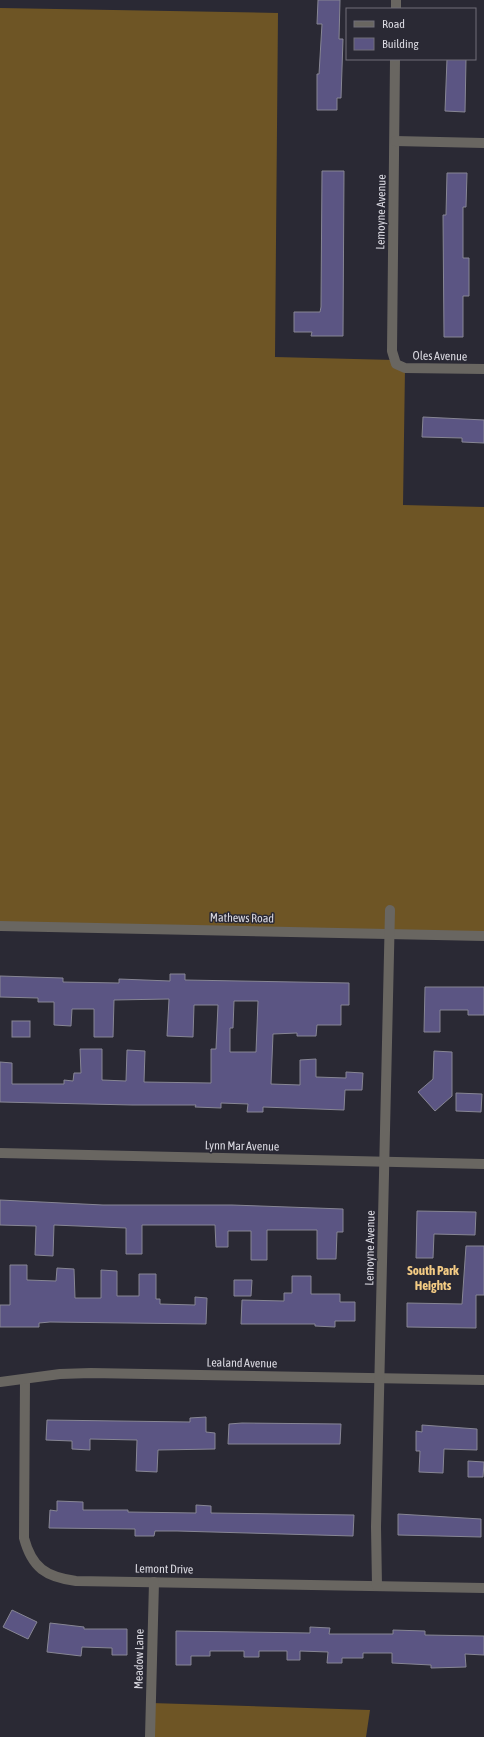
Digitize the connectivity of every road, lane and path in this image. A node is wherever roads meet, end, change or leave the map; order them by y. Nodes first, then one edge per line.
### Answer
1 (395, 60) edge
2 (395, 141) junction
3 (484, 143) edge
4 (396, 364) joint
5 (484, 370) edge
6 (390, 910) dead end
7 (0, 926) edge
8 (390, 934) junction
9 (484, 936) edge
10 (0, 1153) edge
11 (385, 1162) junction
12 (484, 1164) edge
13 (24, 1379) junction
14 (380, 1379) junction
15 (484, 1380) edge
16 (0, 1382) edge
17 (154, 1582) junction
18 (377, 1586) junction
19 (484, 1588) edge
20 (150, 1737) edge

1 - 2 street, Lemoyne Avenue
2 - 3 street
2 - 4 street, Lemoyne Avenue
4 - 5 street, Oles Avenue
6 - 8 street, Lemoyne Avenue
7 - 8 street, Mathews Road
8 - 9 street, Mathews Road
8 - 11 street, Lemoyne Avenue
10 - 11 street, Lynn Mar Avenue
11 - 12 street, Lynn Mar Avenue
11 - 14 street, Lemoyne Avenue
13 - 14 street, Lealand Avenue
13 - 16 street, Lealand Avenue
13 - 17 street, Lemont Drive
14 - 15 street, Lealand Avenue
14 - 18 street, Lemoyne Avenue
17 - 18 street, Lemont Drive
17 - 20 street, Meadow Lane
18 - 19 street, Lemont Drive

